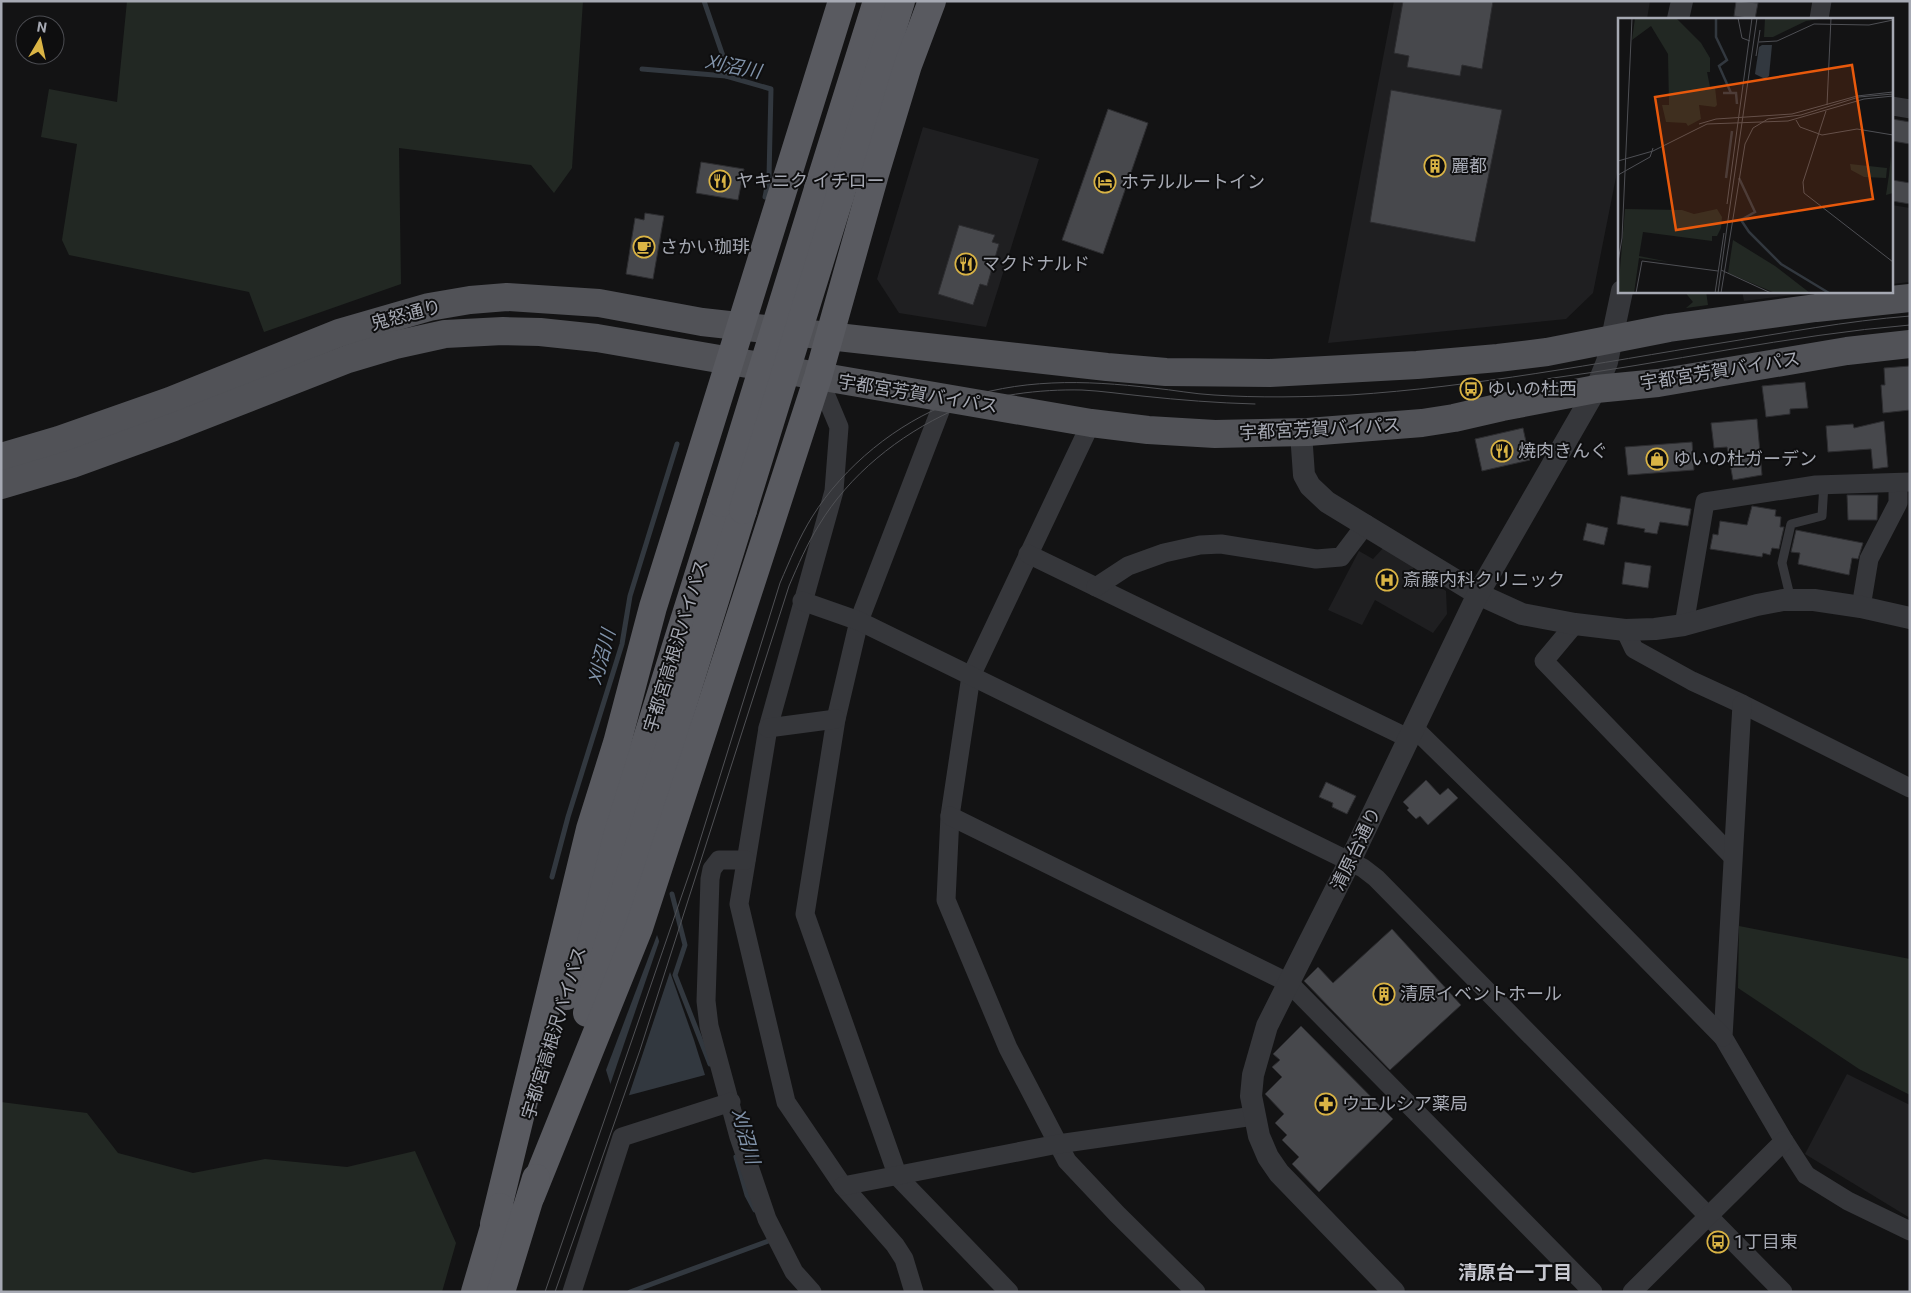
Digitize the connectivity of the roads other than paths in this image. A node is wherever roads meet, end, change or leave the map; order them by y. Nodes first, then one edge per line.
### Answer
1 (842, 1) edge
2 (877, 1) edge
3 (901, 1) edge
4 (932, 1) edge
5 (1682, 1) edge
6 (1822, 1) edge
7 (1678, 18) edge
8 (1819, 18) edge
9 (1894, 106) edge
10 (1910, 110) edge
11 (829, 193) junction
12 (1622, 292) edge
13 (1910, 298) edge
14 (740, 326) junction
15 (831, 336) junction
16 (1612, 340) junction
17 (1910, 344) edge
18 (729, 361) junction
19 (818, 377) junction
20 (1596, 389) junction
21 (945, 398) junction
22 (1091, 423) junction
23 (1301, 433) junction
24 (1, 457) edge
25 (1904, 482) edge
26 (1824, 484) junction
27 (1, 485) edge
28 (732, 507) junction
29 (1366, 524) junction
30 (1028, 554) junction
31 (1096, 587) junction
32 (1478, 594) junction
33 (1792, 600) junction
34 (802, 601) junction
35 (1860, 607) junction
36 (1910, 618) edge
37 (859, 621) junction
38 (1575, 624) junction
39 (1684, 626) junction
40 (1625, 630) junction
41 (971, 676) junction
42 (1742, 704) junction
43 (836, 719) junction
44 (768, 728) junction
45 (1411, 733) junction
46 (1910, 788) edge
47 (950, 816) junction
48 (1732, 856) junction
49 (746, 860) junction
50 (1350, 861) junction
51 (1289, 983) junction
52 (1723, 1036) junction
53 (724, 1105) junction
54 (1254, 1116) junction
55 (1784, 1141) junction
56 (1058, 1144) junction
57 (898, 1177) junction
58 (843, 1186) junction
59 (531, 1196) junction
60 (1709, 1216) junction
61 (494, 1224) junction
62 (1910, 1231) edge
63 (476, 1292) edge
64 (501, 1292) edge
65 (572, 1292) edge
66 (812, 1292) edge
67 (914, 1292) edge
68 (1008, 1292) edge
69 (1196, 1292) edge
70 (1394, 1292) edge
71 (1593, 1292) edge
72 (1632, 1292) edge
73 (1783, 1292) edge

1 - 14 highway
2 - 11 highway, 宇都宮高根沢バイパス
3 - 11 highway, 宇都宮高根沢バイパス
4 - 15 highway
5 - 7 street
6 - 8 street
9 - 10 street
11 - 28 highway, 宇都宮高根沢バイパス, bridge
12 - 16 street, 清原台通り
13 - 16 main road
14 - 15 main road, 鬼怒通り
14 - 18 highway
14 - 24 main road, 鬼怒通り
15 - 16 main road
15 - 19 highway
16 - 20 street, 清原台通り
17 - 20 main road, 宇都宮芳賀バイパス
18 - 19 main road, 宇都宮芳賀バイパス
18 - 27 main road, 鬼怒通り
18 - 61 highway
19 - 21 main road, 宇都宮芳賀バイパス
19 - 34 street
19 - 59 highway
20 - 23 main road, 宇都宮芳賀バイパス
20 - 32 street, 清原台通り
21 - 22 main road, 宇都宮芳賀バイパス
21 - 37 street
22 - 23 main road, 宇都宮芳賀バイパス
22 - 30 street
23 - 29 street
25 - 26 street
25 - 35 street
26 - 33 lane
26 - 39 street
28 - 59 highway, 宇都宮高根沢バイパス
28 - 61 highway, 宇都宮高根沢バイパス
29 - 31 street
29 - 32 street
30 - 31 street
30 - 41 street
31 - 45 street
32 - 38 street
32 - 45 street, 清原台通り
33 - 35 street
33 - 39 street
34 - 37 street
34 - 44 street
35 - 36 street
37 - 41 street
37 - 43 street
38 - 40 street
38 - 48 street
39 - 40 street
40 - 42 street
41 - 47 street
41 - 50 street
42 - 46 street
42 - 48 street
43 - 44 street
43 - 57 street
44 - 49 street
45 - 50 street, 清原台通り
45 - 52 street
47 - 51 street
47 - 56 street
48 - 52 street
49 - 53 street
49 - 58 street
50 - 51 street, 清原台通り
50 - 60 street
51 - 54 street, 清原台通り
51 - 71 street
52 - 55 street
53 - 65 street
53 - 66 street
54 - 56 street
54 - 70 street, 清原台通り
55 - 60 street
55 - 62 street
56 - 57 street
56 - 69 street
57 - 58 street
57 - 68 street
58 - 67 street
59 - 64 highway, 宇都宮高根沢バイパス
60 - 72 street
60 - 73 street
61 - 63 highway, 宇都宮高根沢バイパス

